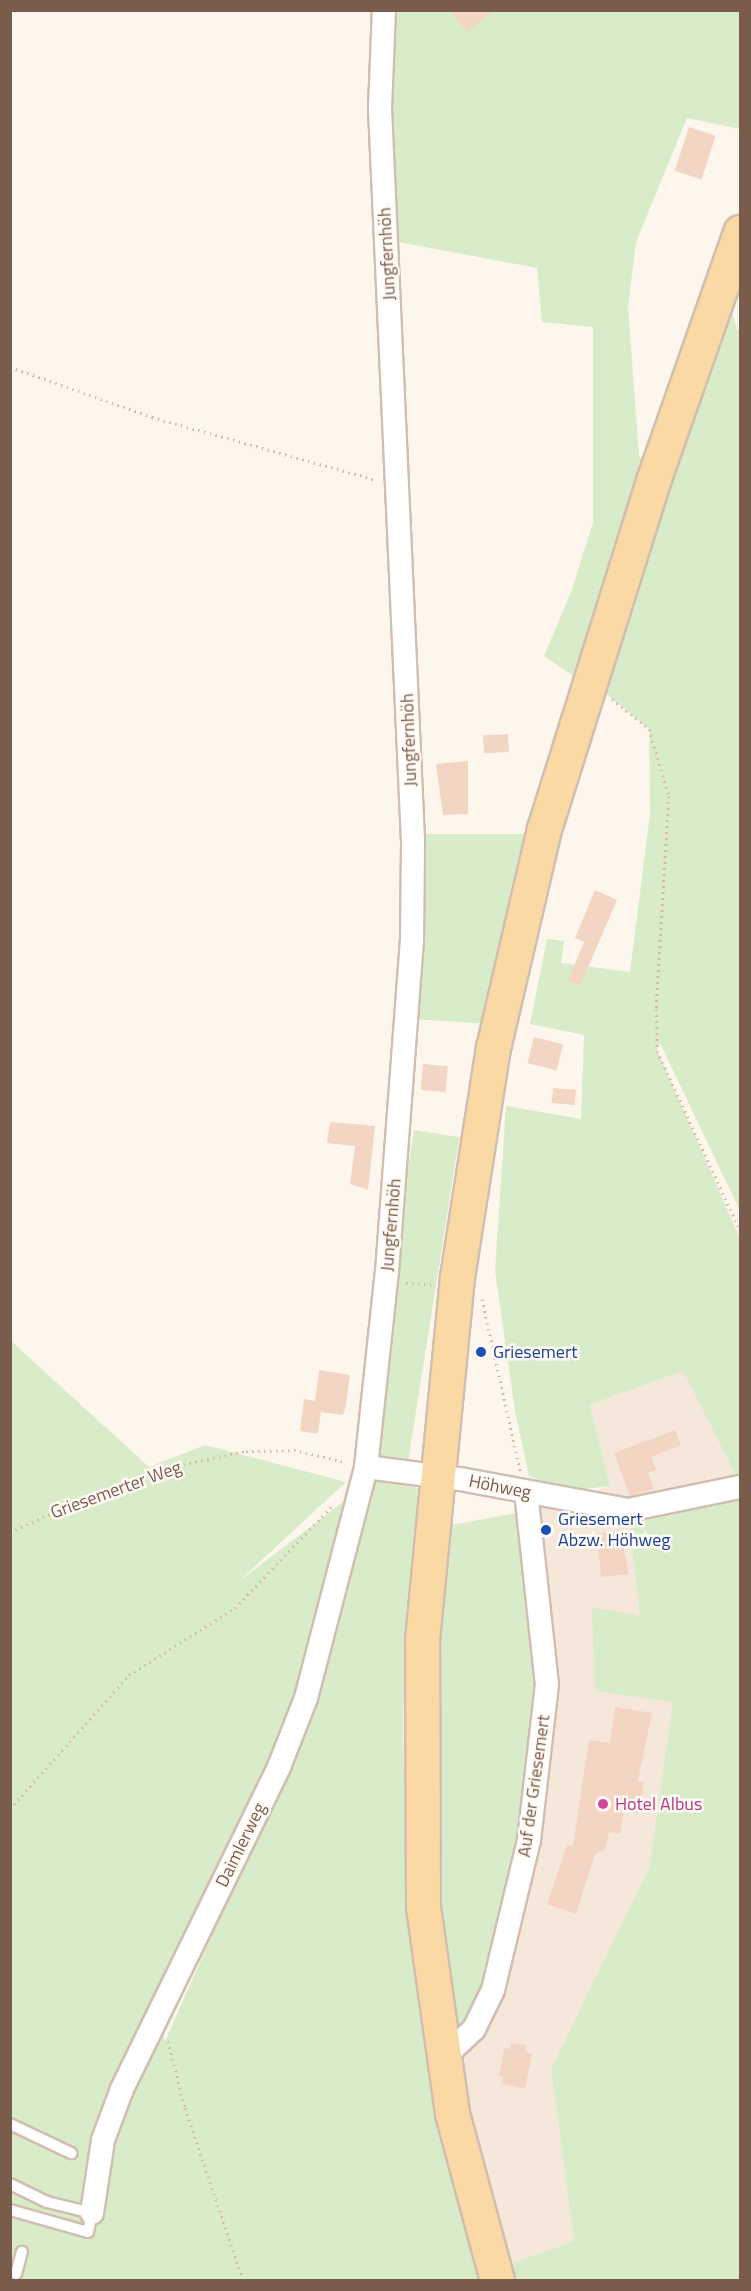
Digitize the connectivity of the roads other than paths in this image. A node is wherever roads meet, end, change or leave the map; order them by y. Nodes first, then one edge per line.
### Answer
1 (384, 10) edge
2 (741, 232) edge
3 (366, 1467) junction
4 (436, 1477) junction
5 (741, 1487) edge
6 (526, 1492) junction
7 (442, 2059) junction
8 (10, 2124) edge
9 (71, 2153) dead end
10 (10, 2184) edge
11 (10, 2210) edge
12 (90, 2222) junction
13 (22, 2252) dead end
14 (15, 2276) edge
15 (497, 2280) edge

1 - 3 street, Jungfernhöh
2 - 4 main road
3 - 4 street
3 - 12 street, Daimlerweg
4 - 6 street, Höhweg
4 - 7 main road
5 - 6 street, Höhweg
6 - 7 street, Auf der Griesemert
7 - 15 main road
8 - 9 lane
10 - 12 lane
11 - 12 lane
13 - 14 lane

